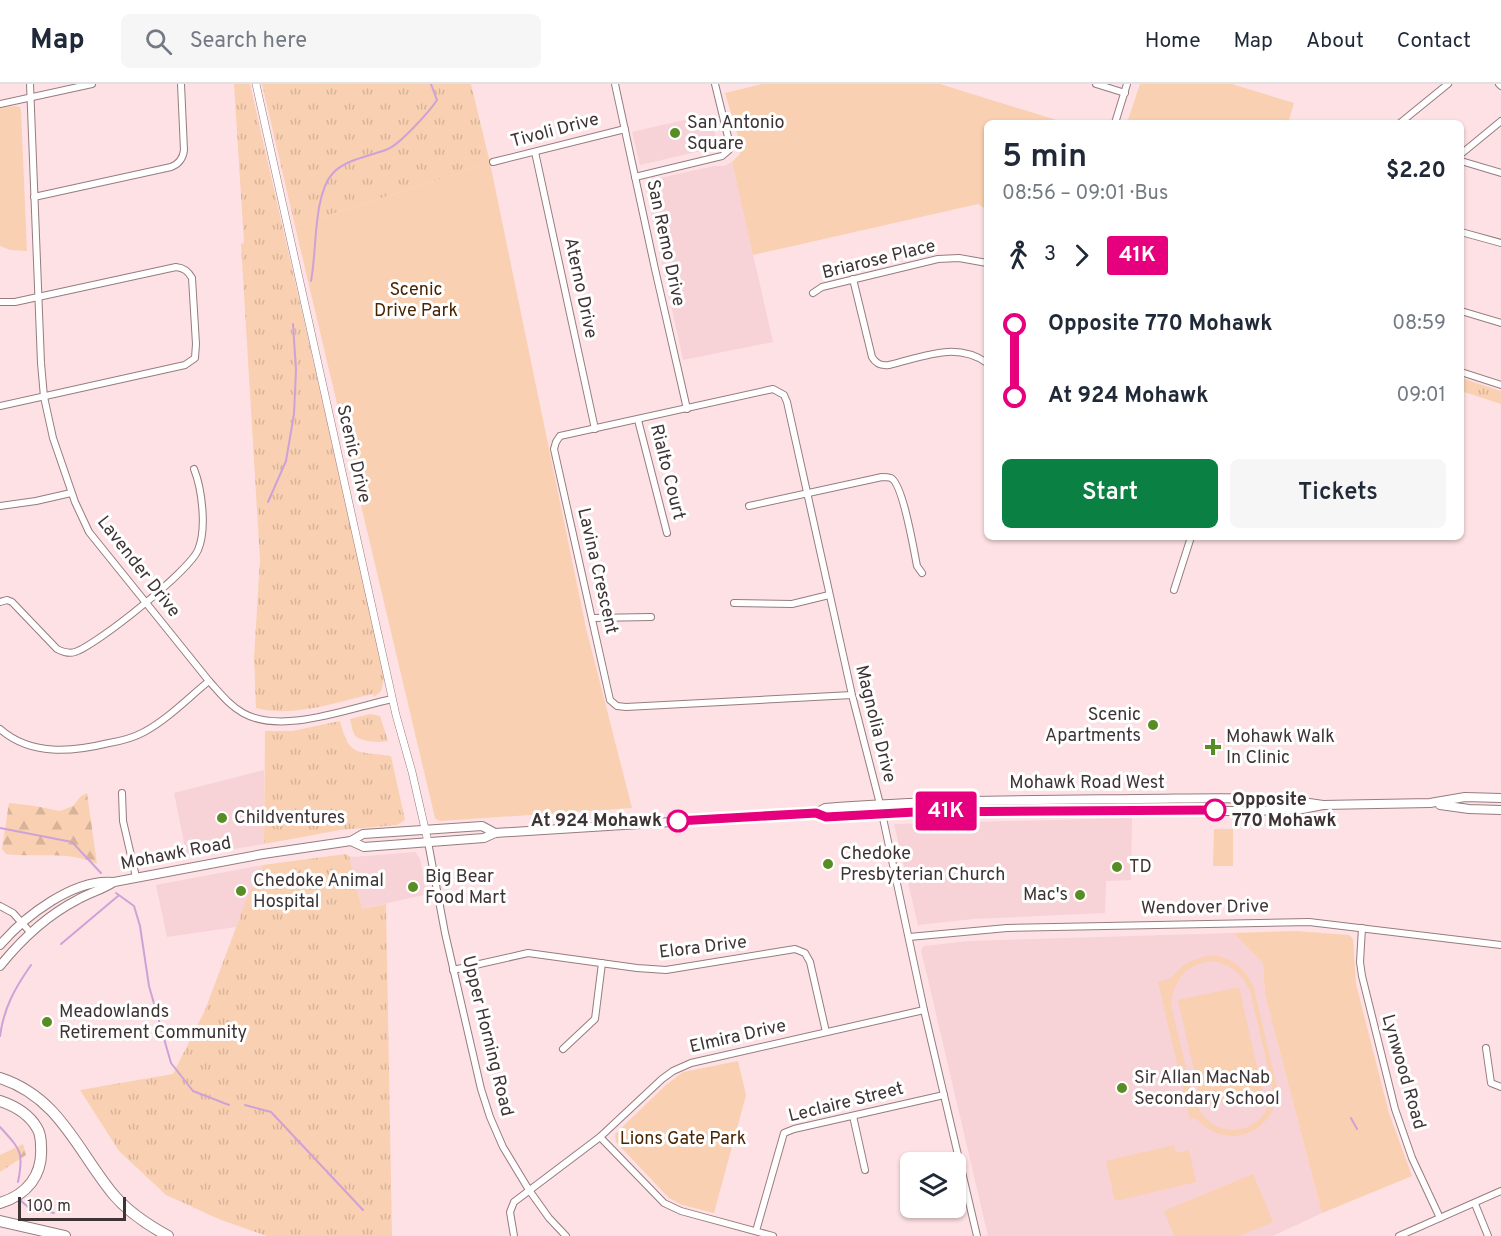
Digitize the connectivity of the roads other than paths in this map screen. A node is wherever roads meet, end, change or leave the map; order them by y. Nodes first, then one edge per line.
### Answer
1 (30, 84) edge
2 (92, 84) edge
3 (181, 84) edge
4 (256, 84) edge
5 (615, 84) edge
6 (716, 84) edge
7 (1096, 84) edge
8 (1127, 84) edge
9 (1448, 84) edge
10 (1125, 93) junction
11 (30, 98) junction
12 (0, 104) edge
13 (1116, 120) edge
14 (1404, 120) edge
15 (1501, 122) edge
16 (625, 129) junction
17 (535, 152) junction
18 (1464, 152) edge
19 (493, 162) dead end
20 (1464, 162) edge
21 (1501, 173) edge
22 (635, 177) junction
23 (34, 197) junction
24 (1464, 233) edge
25 (1501, 243) edge
26 (984, 262) edge
27 (854, 279) junction
28 (813, 293) dead end
29 (39, 297) junction
30 (0, 302) edge
31 (1464, 312) edge
32 (1501, 322) edge
33 (984, 361) edge
34 (1464, 373) edge
35 (1501, 386) edge
36 (784, 395) joint
37 (44, 397) junction
38 (0, 406) edge
39 (687, 409) junction
40 (638, 420) junction
41 (595, 429) junction
42 (194, 469) dead end
43 (71, 493) junction
44 (806, 493) junction
45 (0, 506) edge
46 (749, 506) dead end
47 (667, 533) dead end
48 (1190, 540) edge
49 (922, 573) dead end
50 (1174, 590) dead end
51 (829, 595) junction
52 (0, 602) edge
53 (145, 602) junction
54 (734, 603) dead end
55 (651, 617) dead end
56 (593, 618) junction
57 (209, 681) junction
58 (852, 695) junction
59 (392, 699) junction
60 (0, 729) edge
61 (122, 793) dead end
62 (1501, 798) edge
63 (1111, 799) junction
64 (1430, 803) junction
65 (880, 804) junction
66 (1323, 805) junction
67 (1501, 810) edge
68 (1095, 812) junction
69 (816, 813) junction
70 (881, 814) junction
71 (425, 830) junction
72 (495, 833) junction
73 (351, 841) junction
74 (428, 842) junction
75 (136, 877) junction
76 (114, 882) junction
77 (0, 906) edge
78 (22, 923) junction
79 (1362, 928) junction
80 (30, 932) junction
81 (909, 936) junction
82 (0, 945) edge
83 (1501, 945) edge
84 (602, 963) junction
85 (0, 966) edge
86 (453, 969) junction
87 (924, 1010) junction
88 (826, 1032) junction
89 (1486, 1048) dead end
90 (563, 1049) dead end
91 (0, 1078) edge
92 (1501, 1087) edge
93 (944, 1095) junction
94 (0, 1101) edge
95 (853, 1116) junction
96 (600, 1137) junction
97 (865, 1170) dead end
98 (529, 1190) junction
99 (1501, 1191) edge
100 (0, 1203) edge
101 (1474, 1204) junction
102 (1440, 1218) junction
103 (0, 1221) edge
104 (756, 1231) junction
105 (65, 1236) edge
106 (168, 1236) edge
107 (514, 1236) edge
108 (566, 1236) edge
109 (773, 1236) edge
110 (977, 1236) edge
111 (1399, 1236) edge
112 (1488, 1236) edge

1 - 11 street, Lavender Drive
2 - 11 street
3 - 23 street
4 - 59 street, Scenic Drive
5 - 16 street, San Remo Drive
6 - 22 street
7 - 10 street
8 - 10 street
9 - 14 street
10 - 13 street
11 - 12 street
11 - 23 street, Lavender Drive
15 - 18 street
16 - 17 street, Tivoli Drive
16 - 22 street, San Remo Drive
17 - 19 street, Tivoli Drive
17 - 41 street, Aterno Drive
20 - 21 street
22 - 39 street, San Remo Drive
23 - 29 street, Lavender Drive
24 - 25 street
26 - 27 street, Briarose Place
27 - 28 street, Briarose Place
27 - 33 street
29 - 30 street
29 - 37 street, Lavender Drive
29 - 37 street
31 - 32 street
34 - 35 street
36 - 39 street, Lavina Crescent
36 - 44 street, Magnolia Drive
37 - 38 street
37 - 43 street, Lavender Drive
39 - 40 street, Lavina Crescent
40 - 41 street, Lavina Crescent
40 - 47 street, Rialto Court
41 - 56 street, Lavina Crescent
42 - 53 street
43 - 45 street
43 - 53 street, Lavender Drive
44 - 46 street
44 - 49 street
44 - 51 street, Magnolia Drive
48 - 50 street
51 - 54 street
51 - 58 street, Magnolia Drive
52 - 53 street
53 - 57 street, Lavender Drive
55 - 56 street
56 - 58 street, Lavina Crescent
57 - 59 street, Lavender Drive
57 - 60 street
58 - 65 street, Magnolia Drive
59 - 71 street, Scenic Drive
61 - 75 street
62 - 64 main road, Mohawk Road West
63 - 65 main road, Mohawk Road West
63 - 66 main road, Mohawk Road West
63 - 68 main road
64 - 66 main road, Mohawk Road West
64 - 67 main road, Mohawk Road West
65 - 69 main road, Mohawk Road West
65 - 70 street, Magnolia Drive
66 - 68 main road, Mohawk Road West
68 - 70 main road, Mohawk Road West
69 - 70 main road, Mohawk Road West
69 - 72 main road, Mohawk Road West
70 - 81 street, Magnolia Drive
71 - 72 main road, Mohawk Road West
71 - 73 main road, Mohawk Road
71 - 74 street, Upper Horning Road
72 - 74 main road, Mohawk Road West
73 - 74 main road, Mohawk Road
73 - 75 main road, Mohawk Road
74 - 86 street, Upper Horning Road
75 - 76 main road, Mohawk Road
76 - 78 main road, Mohawk Road
76 - 80 main road, Mohawk Road
77 - 78 street
78 - 80 street
78 - 82 main road, Mohawk Road
79 - 81 street, Wendover Drive
79 - 83 street, Wendover Drive
79 - 102 street, Lynwood Road
80 - 85 main road, Mohawk Road
81 - 87 street, Magnolia Drive
84 - 86 street, Elora Drive
84 - 88 street, Elora Drive
84 - 90 street
86 - 98 street, Upper Horning Road
87 - 88 street, Elmira Drive
87 - 93 street, Magnolia Drive
88 - 96 street, Elmira Drive
89 - 92 street
91 - 106 highway
93 - 95 street, Leclaire Street
93 - 110 street, Magnolia Drive
94 - 100 highway
95 - 97 street
95 - 104 street, Leclaire Street
96 - 98 street, Elmira Drive
96 - 104 street
98 - 107 street
98 - 108 street, Upper Horning Road
99 - 101 street
101 - 102 street
101 - 112 street
102 - 111 street
103 - 105 highway
104 - 109 street

